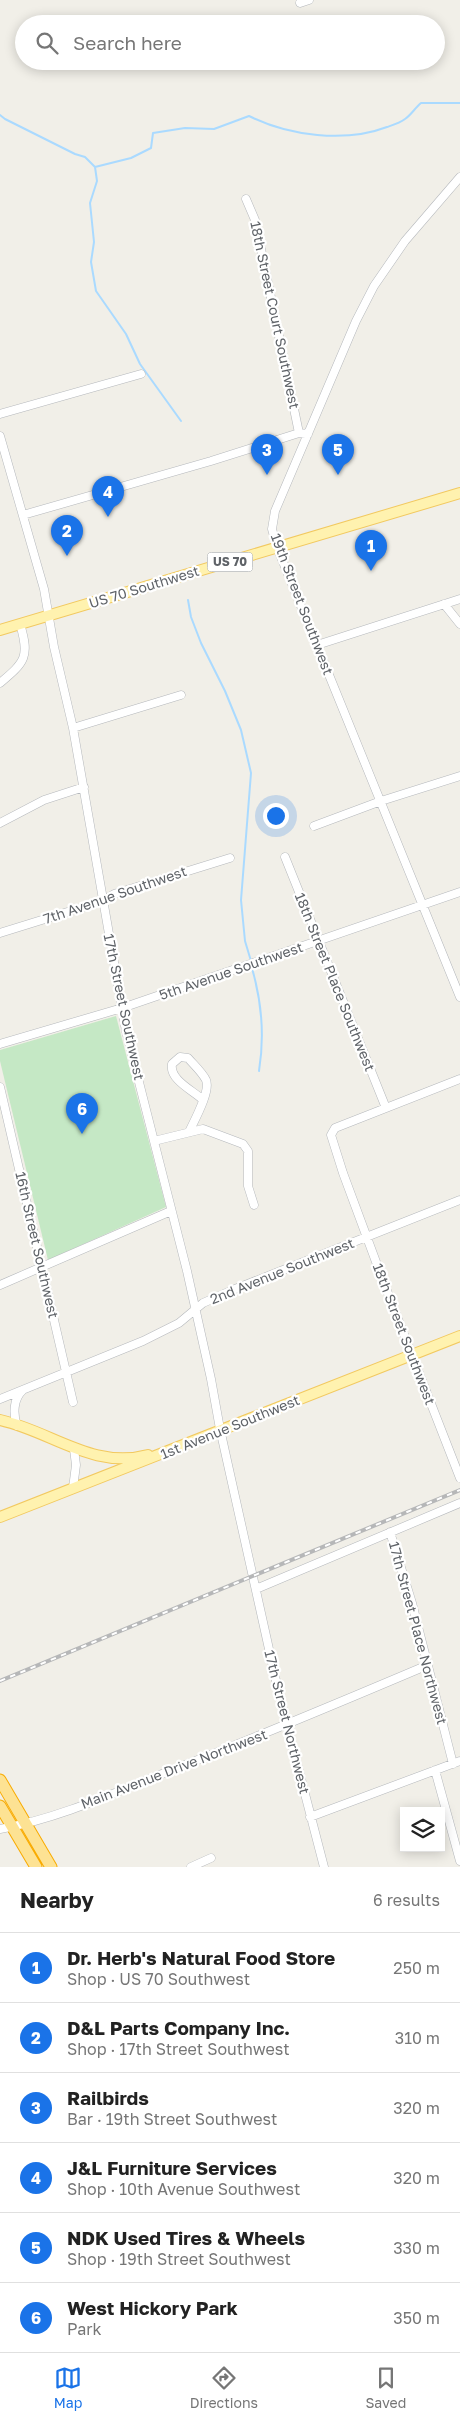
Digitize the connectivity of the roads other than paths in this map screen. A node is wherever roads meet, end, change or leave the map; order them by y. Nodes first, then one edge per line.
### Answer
1 (309, 0) edge
2 (300, 3) dead end
3 (460, 177) edge
4 (246, 199) dead end
5 (141, 374) dead end
6 (0, 414) edge
7 (299, 433) junction
8 (308, 434) junction
9 (0, 436) edge
10 (460, 493) edge
11 (23, 514) junction
12 (277, 547) junction
13 (460, 599) edge
14 (444, 604) junction
15 (50, 615) junction
16 (20, 624) junction
17 (460, 624) edge
18 (0, 630) edge
19 (317, 645) junction
20 (0, 683) edge
21 (181, 695) dead end
22 (73, 728) junction
23 (460, 776) edge
24 (84, 786) junction
25 (381, 801) junction
26 (0, 823) edge
27 (314, 826) dead end
28 (285, 857) dead end
29 (230, 858) dead end
30 (460, 892) edge
31 (103, 901) junction
32 (423, 905) junction
33 (0, 934) edge
34 (319, 940) junction
35 (460, 998) edge
36 (122, 1008) junction
37 (0, 1044) edge
38 (460, 1079) edge
39 (0, 1087) edge
40 (203, 1100) junction
41 (386, 1108) junction
42 (189, 1132) junction
43 (154, 1141) junction
44 (460, 1200) edge
45 (254, 1206) dead end
46 (171, 1211) junction
47 (366, 1236) junction
48 (42, 1267) junction
49 (0, 1285) edge
50 (196, 1308) junction
51 (460, 1336) edge
52 (412, 1354) junction
53 (66, 1372) junction
54 (27, 1387) junction
55 (0, 1399) edge
56 (73, 1402) dead end
57 (0, 1420) edge
58 (17, 1426) junction
59 (220, 1429) junction
60 (175, 1447) junction
61 (74, 1449) junction
62 (460, 1479) edge
63 (73, 1488) junction
64 (460, 1502) edge
65 (0, 1517) edge
66 (390, 1532) junction
67 (253, 1576) joint
68 (256, 1589) junction
69 (428, 1665) junction
70 (287, 1725) junction
71 (456, 1762) edge
72 (435, 1770) junction
73 (0, 1780) edge
74 (0, 1806) edge
75 (310, 1817) junction
76 (26, 1823) junction
77 (12, 1826) junction
78 (0, 1828) edge
79 (211, 1858) dead end
80 (460, 1862) edge
81 (36, 1867) edge
82 (51, 1867) edge
83 (191, 1867) edge
84 (324, 1867) edge

1 - 2 street
3 - 8 street, 19th Street Southwest
4 - 7 street, 18th Street Court Southwest
5 - 6 street
7 - 8 street
7 - 11 street
8 - 12 street, 19th Street Southwest
9 - 11 street, 17th Street Southwest
10 - 12 main road, US 70 Southwest / US 70
11 - 15 street, 17th Street Southwest
12 - 15 main road, US 70 Southwest / US 70
12 - 19 street, 19th Street Southwest
13 - 14 street
14 - 17 street
14 - 19 street
15 - 16 main road, US 70 Southwest / US 70
15 - 22 street, 17th Street Southwest
16 - 18 main road, US 70 Southwest / US 70
16 - 20 street
19 - 25 street, 19th Street Southwest
21 - 22 street
22 - 24 street, 17th Street Southwest
23 - 25 street
24 - 26 street
24 - 31 street, 17th Street Southwest
25 - 27 street
25 - 32 street, 19th Street Southwest
28 - 34 street, 18th Street Place Southwest
29 - 31 street, 7th Avenue Southwest
30 - 32 street, 5th Avenue Southwest
31 - 33 street, 7th Avenue Southwest
31 - 36 street, 17th Street Southwest
32 - 34 street, 5th Avenue Southwest
32 - 35 street, 19th Street Southwest
34 - 36 street, 5th Avenue Southwest
34 - 41 street, 18th Street Place Southwest
36 - 37 street, 5th Avenue Southwest
36 - 43 street, 17th Street Southwest
38 - 41 street
39 - 48 street, 16th Street Southwest
40 - 40 street
40 - 42 street
41 - 47 street, 18th Street Southwest
42 - 43 street
42 - 45 street
43 - 46 street, 17th Street Southwest
44 - 47 street, 2nd Avenue Southwest
46 - 48 street
46 - 50 street, 17th Street Southwest
47 - 50 street, 2nd Avenue Southwest
47 - 52 street, 18th Street Southwest
48 - 49 street
48 - 53 street, 16th Street Southwest
50 - 53 street, 2nd Avenue Southwest
50 - 59 street, 17th Street Southwest
51 - 52 main road, 1st Avenue Southwest
52 - 59 main road, 1st Avenue Southwest
52 - 62 street, 18th Street Southwest
53 - 54 street, 2nd Avenue Southwest
53 - 56 street, 16th Street Southwest
54 - 55 street, 2nd Avenue Southwest
54 - 58 street
57 - 58 main road
58 - 61 main road
59 - 60 main road, 1st Avenue Southwest
59 - 67 street, 17th Street Southwest
60 - 61 main road
60 - 63 main road, 1st Avenue Southwest
61 - 63 street
63 - 65 main road, 1st Avenue Southwest
64 - 66 street
66 - 68 street
66 - 69 street, 17th Street Place Northwest
67 - 68 street, 17th Street Northwest
68 - 70 street, 17th Street Northwest
69 - 70 street, Main Avenue Drive Northwest
69 - 71 street, 17th Street Place Northwest
70 - 75 street, 17th Street Northwest
70 - 76 street, Main Avenue Drive Northwest
71 - 72 street
72 - 75 street
72 - 80 street
73 - 76 highway
74 - 77 highway
75 - 84 street, 17th Street Northwest
76 - 77 street, Main Avenue Drive Northwest
76 - 82 highway
77 - 78 street, Main Avenue Drive Northwest
77 - 81 highway
79 - 83 street

